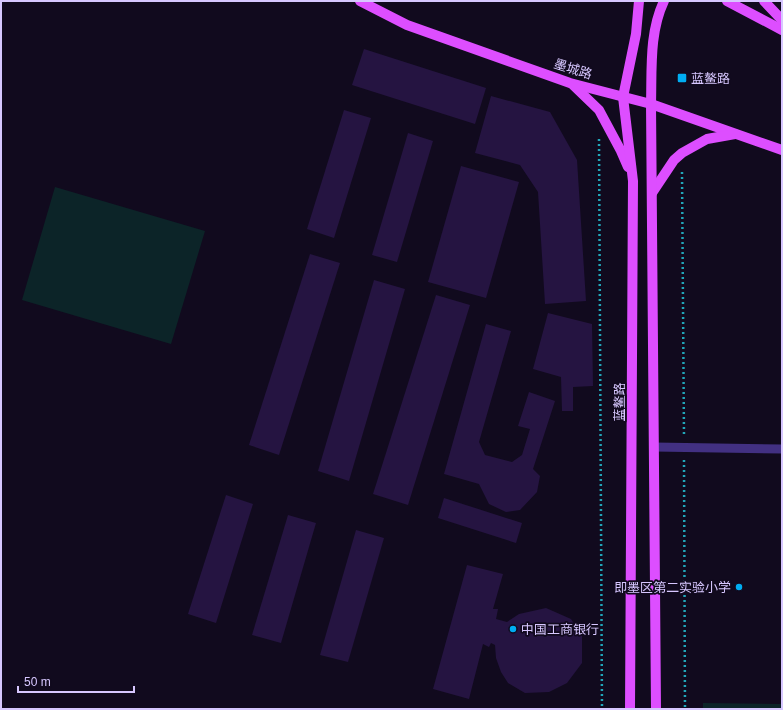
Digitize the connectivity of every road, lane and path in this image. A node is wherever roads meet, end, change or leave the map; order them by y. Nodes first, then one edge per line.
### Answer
1 (360, 1) edge
2 (639, 1) edge
3 (664, 1) edge
4 (727, 1) edge
5 (764, 1) edge
6 (782, 20) edge
7 (782, 30) edge
8 (570, 83) junction
9 (623, 97) junction
10 (650, 104) junction
11 (599, 134) dead end
12 (738, 134) junction
13 (782, 150) edge
14 (682, 153) junction
15 (634, 181) junction
16 (652, 193) junction
17 (654, 447) junction
18 (684, 448) junction
19 (782, 449) edge
20 (602, 709) edge
21 (630, 709) edge
22 (656, 709) edge
23 (685, 709) edge

1 - 8 main road, 墨城路
2 - 9 main road, 蓝鳌路
3 - 10 main road
4 - 7 main road
5 - 6 main road
8 - 9 main road, 墨城路
8 - 15 main road
9 - 10 main road, 墨城路
9 - 15 main road, 蓝鳌路
10 - 12 main road, 墨城路
10 - 16 main road
11 - 20 path
12 - 13 main road, 墨城路
12 - 14 main road
14 - 16 main road
14 - 18 path
15 - 21 main road, 蓝鳌路
16 - 17 main road
17 - 18 lane
17 - 22 main road
18 - 19 lane
18 - 23 path

